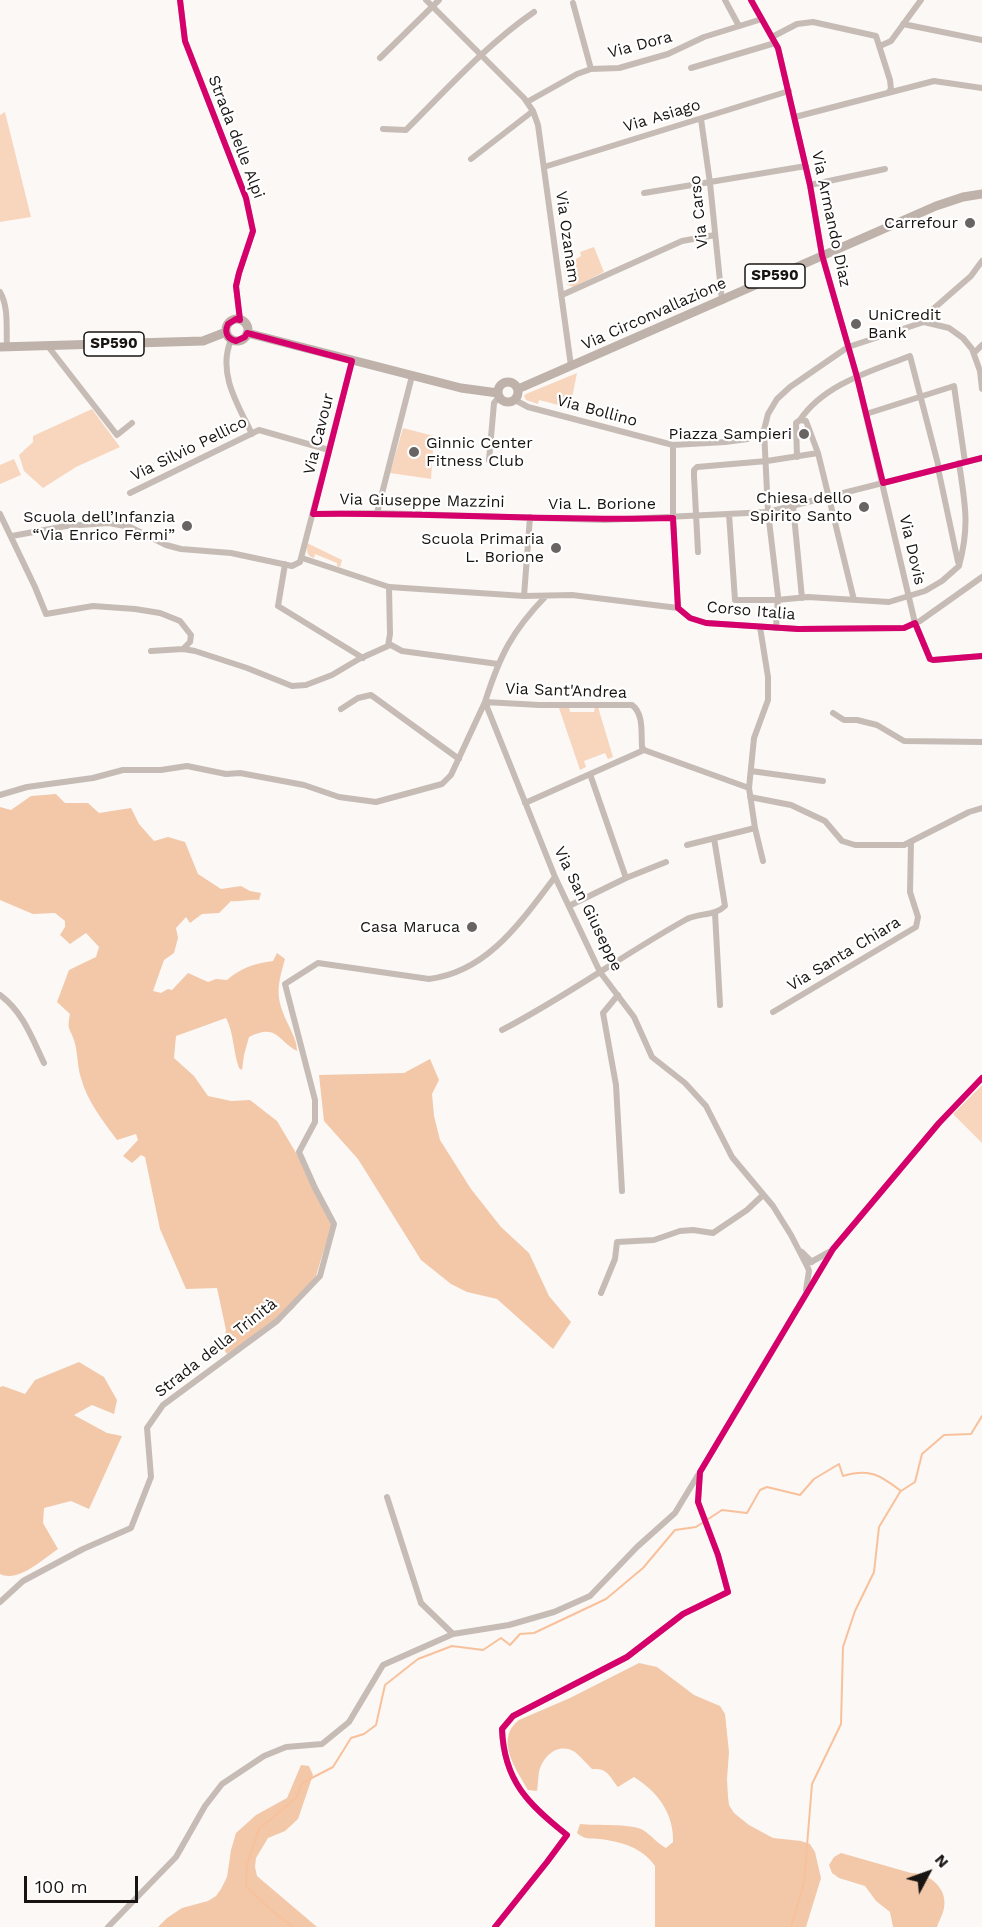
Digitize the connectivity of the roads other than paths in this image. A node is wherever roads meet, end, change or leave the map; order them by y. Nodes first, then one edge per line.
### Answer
1 (180, 0) edge
2 (426, 0) edge
3 (439, 0) edge
4 (725, 0) edge
5 (751, 0) edge
6 (921, 0) edge
7 (573, 3) dead end
8 (432, 6) junction
9 (534, 12) dead end
10 (762, 19) junction
11 (903, 24) junction
12 (739, 26) junction
13 (774, 40) junction
14 (982, 40) edge
15 (880, 46) junction
16 (481, 55) junction
17 (380, 58) dead end
18 (691, 68) dead end
19 (591, 69) junction
20 (982, 88) edge
21 (789, 91) junction
22 (888, 93) junction
23 (527, 102) junction
24 (532, 111) junction
25 (795, 117) junction
26 (701, 119) junction
27 (382, 129) dead end
28 (471, 159) dead end
29 (806, 166) junction
30 (544, 167) junction
31 (885, 169) dead end
32 (710, 183) junction
33 (810, 185) junction
34 (644, 193) dead end
35 (982, 194) edge
36 (715, 234) junction
37 (822, 255) junction
38 (982, 261) edge
39 (0, 292) edge
40 (562, 295) junction
41 (722, 301) junction
42 (240, 320) junction
43 (924, 322) junction
44 (248, 333) junction
45 (228, 336) junction
46 (47, 345) junction
47 (982, 345) edge
48 (3, 347) edge
49 (848, 347) junction
50 (974, 353) junction
51 (352, 361) junction
52 (572, 367) junction
53 (412, 376) junction
54 (857, 377) junction
55 (518, 389) junction
56 (982, 389) edge
57 (499, 395) junction
58 (922, 397) junction
59 (515, 400) junction
60 (866, 414) junction
61 (800, 420) junction
62 (132, 423) dead end
63 (764, 430) junction
64 (252, 434) junction
65 (673, 445) junction
66 (329, 450) junction
67 (818, 453) junction
68 (797, 457) junction
69 (982, 458) edge
70 (489, 460) dead end
71 (767, 461) junction
72 (962, 462) junction
73 (938, 468) junction
74 (882, 483) junction
75 (130, 492) dead end
76 (828, 497) junction
77 (793, 506) junction
78 (768, 512) junction
79 (313, 513) junction
80 (377, 513) junction
81 (0, 514) edge
82 (729, 514) junction
83 (530, 517) junction
84 (695, 517) junction
85 (673, 518) junction
86 (12, 536) junction
87 (698, 552) dead end
88 (302, 558) junction
89 (285, 564) junction
90 (958, 566) junction
91 (982, 577) edge
92 (389, 587) junction
93 (524, 596) junction
94 (546, 596) junction
95 (909, 596) junction
96 (802, 598) junction
97 (777, 600) junction
98 (854, 600) junction
99 (678, 608) junction
100 (915, 623) junction
101 (760, 627) junction
102 (776, 628) junction
103 (389, 644) junction
104 (183, 649) junction
105 (151, 651) dead end
106 (982, 656) edge
107 (363, 658) junction
108 (498, 664) junction
109 (485, 702) junction
110 (341, 709) dead end
111 (833, 713) dead end
112 (982, 742) edge
113 (644, 750) junction
114 (459, 759) junction
115 (751, 771) junction
116 (590, 774) junction
117 (823, 781) dead end
118 (749, 788) junction
119 (0, 795) edge
120 (750, 797) junction
121 (525, 803) junction
122 (982, 808) edge
123 (755, 828) junction
124 (714, 838) junction
125 (911, 842) junction
126 (687, 845) dead end
127 (763, 861) dead end
128 (666, 862) dead end
129 (555, 877) junction
130 (626, 878) junction
131 (569, 906) junction
132 (715, 913) junction
133 (600, 972) junction
134 (0, 995) edge
135 (618, 995) junction
136 (720, 1005) dead end
137 (773, 1012) dead end
138 (502, 1030) dead end
139 (44, 1063) dead end
140 (982, 1078) edge
141 (622, 1191) dead end
142 (763, 1195) junction
143 (833, 1250) junction
144 (811, 1266) junction
145 (819, 1271) junction
146 (601, 1293) dead end
147 (806, 1294) junction
148 (700, 1472) junction
149 (387, 1497) dead end
150 (0, 1602) edge
151 (453, 1634) junction
152 (108, 1927) edge
153 (495, 1927) edge

1 - 42 street, Strada delle Alpi
2 - 8 street, Via Ozanam
3 - 8 street
4 - 12 street
5 - 10 street, Via Armando Diaz
6 - 11 street
7 - 19 street
8 - 16 street, Via Ozanam
8 - 17 street
9 - 16 street
10 - 12 street, Via Dora
10 - 13 street, Via Armando Diaz
11 - 14 street
11 - 15 street
12 - 19 street, Via Dora
13 - 15 street
13 - 18 street
13 - 21 street, Via Armando Diaz
15 - 22 street
16 - 23 street, Via Ozanam
16 - 27 street
19 - 23 street, Via Dora
20 - 22 street
21 - 25 street, Via Armando Diaz
21 - 26 street, Via Asiago
22 - 25 street
23 - 24 street, Via Ozanam
24 - 28 street
24 - 30 street, Via Ozanam
25 - 29 street, Via Armando Diaz
26 - 30 street, Via Asiago
26 - 32 street, Via Carso
29 - 32 street
29 - 33 street, Via Armando Diaz
30 - 40 street, Via Ozanam
31 - 33 street
32 - 34 street
32 - 36 street, Via Carso
33 - 37 street, Via Armando Diaz
35 - 37 main road, Via Circonvallazione / SP590
36 - 40 street
36 - 41 street, Via Carso
37 - 41 main road, Via Circonvallazione / SP590
37 - 49 street, Via Armando Diaz
38 - 43 street
39 - 48 street
40 - 52 street, Via Ozanam
41 - 52 main road, Via Circonvallazione / SP590
42 - 44 main road
42 - 45 main road, SP590
43 - 49 street
43 - 50 street
44 - 45 main road, SP590
44 - 51 main road, SP590
45 - 46 main road, SP590
45 - 64 street
46 - 48 main road, SP590
46 - 62 street
47 - 50 street
49 - 54 street, Via Armando Diaz
49 - 63 street
50 - 56 street
51 - 53 main road, SP590
51 - 66 street, Via Cavour
52 - 55 main road, SP590
53 - 57 main road, SP590
53 - 80 street
54 - 58 street
54 - 60 street, Via Armando Diaz
54 - 61 street
55 - 57 main road, SP590
55 - 59 main road
57 - 59 main road, SP590
57 - 70 street
58 - 60 street
58 - 72 street
58 - 73 street
59 - 65 street, Via Bollino
60 - 74 street, Via Armando Diaz
61 - 67 street
61 - 68 street
63 - 65 street
63 - 71 street
64 - 66 street, Via Silvio Pellico
64 - 75 street, Via Silvio Pellico
65 - 85 street
66 - 79 street, Via Cavour
67 - 68 street
67 - 76 street
68 - 71 street
69 - 72 street
71 - 78 street
71 - 84 street
72 - 73 street
72 - 90 street
73 - 74 street
73 - 90 street
74 - 76 street
74 - 95 street, Via Dovis
76 - 77 street
76 - 98 street
77 - 78 street
77 - 96 street
78 - 82 street
78 - 97 street
79 - 80 street, Via Giuseppe Mazzini
79 - 88 street, Via Cavour
80 - 83 street, Via Giuseppe Mazzini
81 - 86 street
82 - 84 street
82 - 97 street
83 - 85 street, Via L. Borione
83 - 93 street
84 - 85 street
84 - 87 street
85 - 99 street
86 - 89 street
86 - 104 street
88 - 89 street
88 - 92 street
89 - 107 street
90 - 95 street
91 - 100 street, Corso Italia
92 - 93 street
92 - 103 street
93 - 94 street
94 - 99 street
94 - 108 street
95 - 98 street
95 - 100 street, Via Dovis
96 - 97 street
96 - 98 street
97 - 102 street
99 - 101 street, Corso Italia
100 - 102 street, Corso Italia
100 - 106 street, Via Dovis
101 - 102 street, Corso Italia
101 - 115 street
103 - 107 street
103 - 108 street
104 - 105 street
104 - 107 street
108 - 109 street
109 - 113 street, Via Sant'Andrea
109 - 114 street
109 - 121 street, Via San Giuseppe
110 - 114 street
111 - 112 street
113 - 116 street
113 - 118 street
114 - 119 street
115 - 117 street
115 - 118 street
116 - 121 street
116 - 130 street
118 - 120 street
120 - 123 street
120 - 125 street
121 - 129 street, Via San Giuseppe
122 - 125 street
123 - 124 street
123 - 127 street
124 - 126 street
124 - 132 street
125 - 137 street, Via Santa Chiara
128 - 130 street
129 - 131 street, Via San Giuseppe
129 - 150 street, Strada della Trinità
130 - 131 street
131 - 133 street, Via San Giuseppe
132 - 133 street
132 - 136 street
133 - 135 street, Via San Giuseppe
133 - 138 street
134 - 139 street
135 - 141 street
135 - 142 street, Via San Giuseppe
140 - 143 street
142 - 144 street, Via San Giuseppe
142 - 146 street
143 - 144 street
143 - 145 street
144 - 145 street
144 - 145 street, Via San Giuseppe
144 - 147 street
145 - 147 street
147 - 148 street
148 - 151 street
148 - 153 street
149 - 151 street
151 - 152 street

